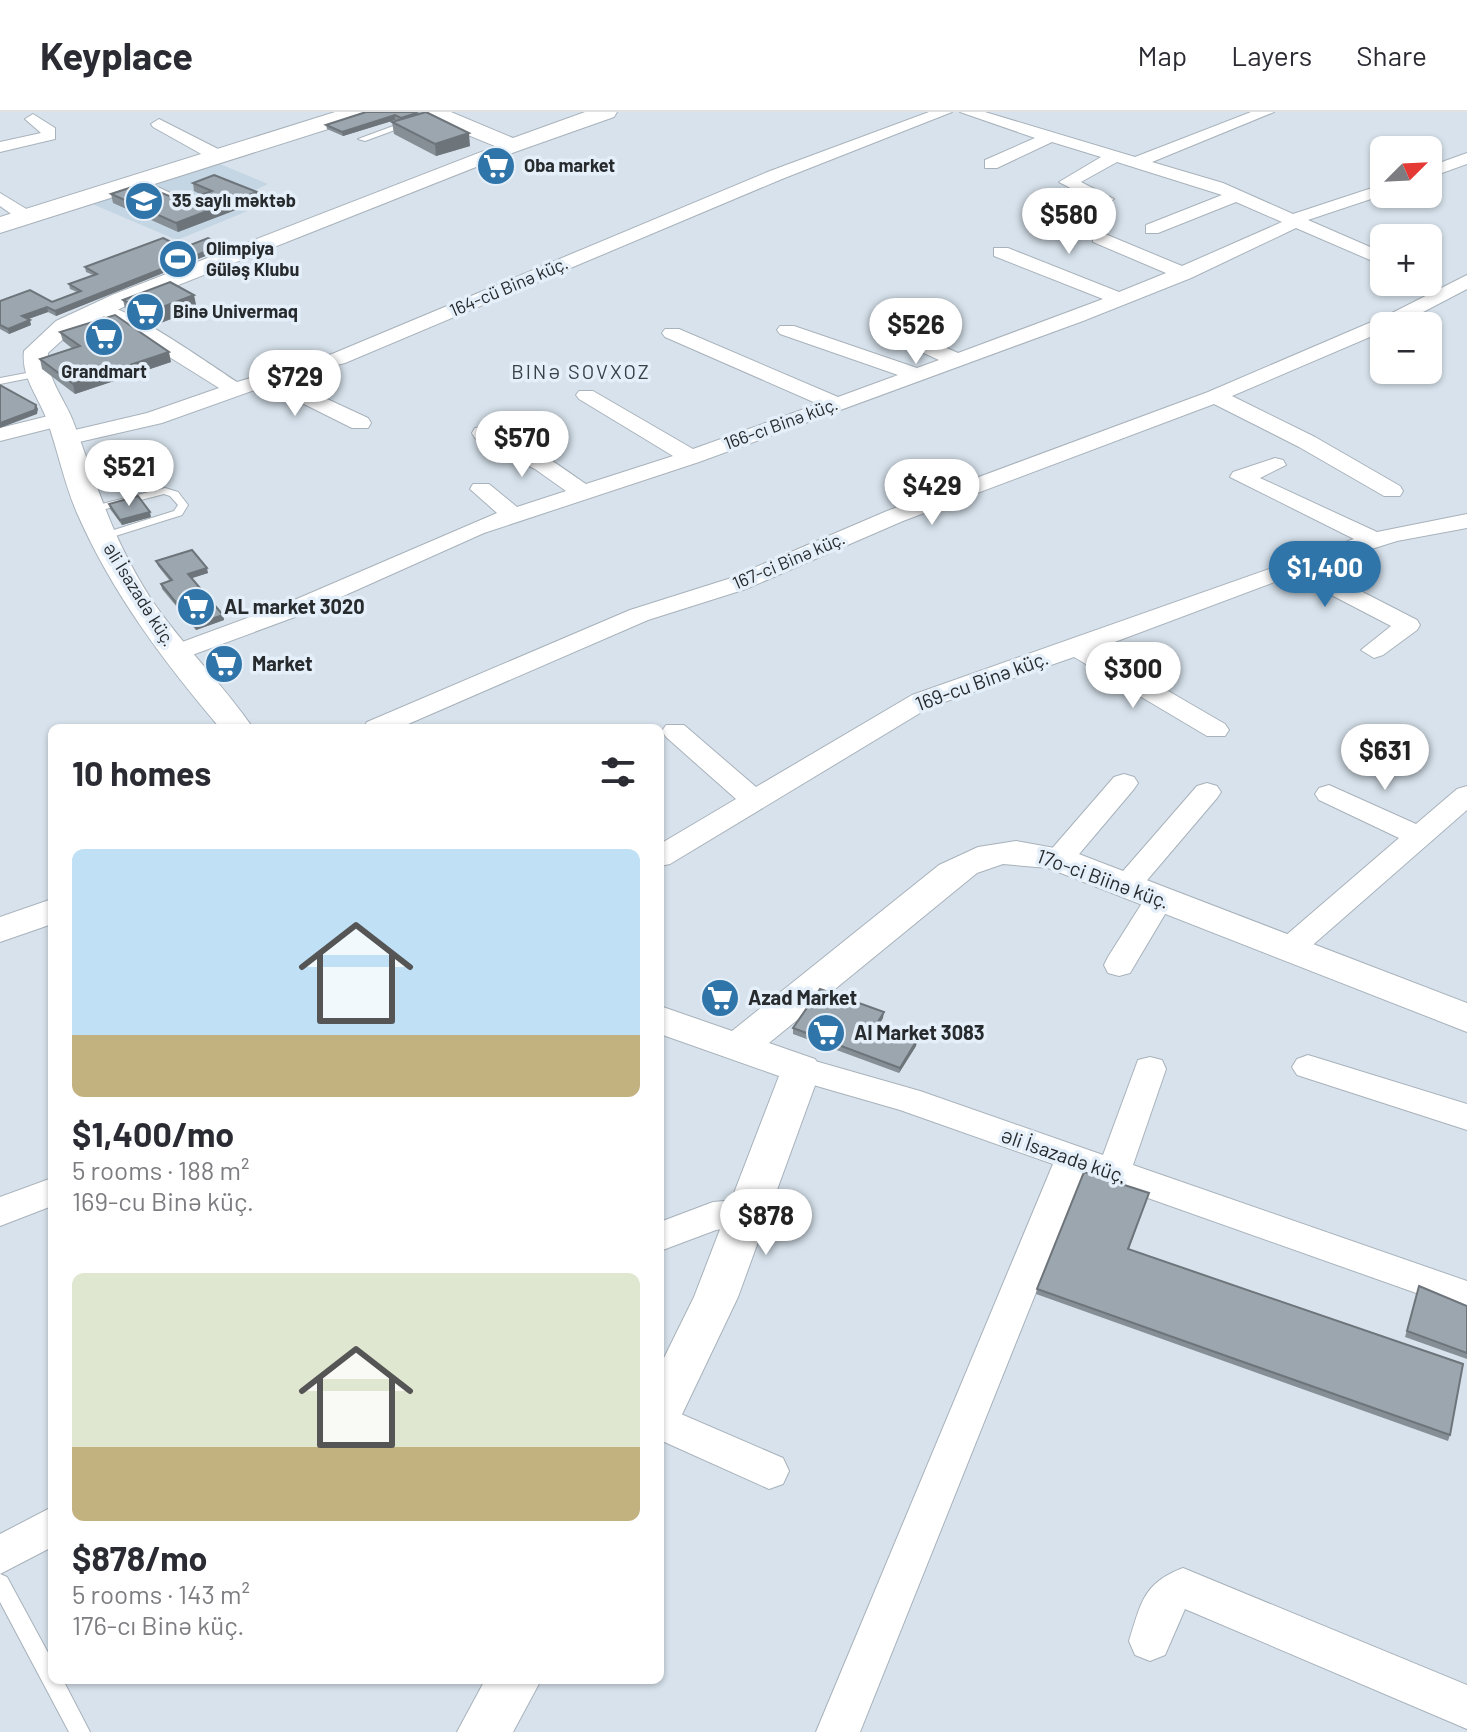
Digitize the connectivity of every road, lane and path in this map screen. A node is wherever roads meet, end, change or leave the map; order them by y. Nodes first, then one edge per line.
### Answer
1 (358, 112) edge
2 (586, 112) edge
3 (606, 112) edge
4 (944, 112) edge
5 (968, 112) edge
6 (1266, 112) edge
7 (434, 113) edge
8 (33, 119) dead end
9 (159, 124) dead end
10 (551, 130) junction
11 (1050, 137) junction
12 (362, 139) dead end
13 (512, 146) junction
14 (0, 147) edge
15 (1118, 155) junction
16 (218, 156) junction
17 (1467, 158) edge
18 (1139, 161) junction
19 (991, 164) dead end
20 (1442, 168) edge
21 (140, 182) junction
22 (1370, 194) edge
23 (1238, 195) junction
24 (0, 198) edge
25 (1105, 199) dead end
26 (181, 200) edge
27 (27, 217) junction
28 (1294, 221) junction
29 (0, 225) edge
30 (1152, 229) dead end
31 (1099, 238) dead end
32 (1001, 252) dead end
33 (1370, 254) edge
34 (1184, 274) junction
35 (1442, 283) edge
36 (1462, 288) edge
37 (1120, 299) junction
38 (101, 308) junction
39 (787, 330) dead end
40 (672, 333) dead end
41 (896, 333) dead end
42 (954, 359) junction
43 (311, 366) junction
44 (37, 374) junction
45 (915, 374) junction
46 (0, 381) edge
47 (237, 391) junction
48 (586, 395) dead end
49 (1215, 396) junction
50 (837, 404) junction
51 (360, 423) dead end
52 (63, 429) junction
53 (483, 433) dead end
54 (0, 435) edge
55 (691, 457) junction
56 (1275, 465) dead end
57 (481, 489) dead end
58 (1392, 491) dead end
59 (582, 492) junction
60 (90, 510) junction
61 (513, 515) junction
62 (1467, 521) edge
63 (102, 537) junction
64 (1375, 540) junction
65 (1293, 566) junction
66 (1076, 648) junction
67 (1374, 650) dead end
68 (175, 653) junction
69 (234, 724) edge
70 (385, 724) edge
71 (1216, 730) dead end
72 (675, 731) dead end
73 (1124, 783) dead end
74 (1207, 792) dead end
75 (1329, 794) dead end
76 (1467, 795) edge
77 (754, 800) junction
78 (1419, 836) junction
79 (664, 855) edge
80 (1059, 859) junction
81 (1143, 892) junction
82 (48, 912) edge
83 (0, 930) edge
84 (1288, 950) junction
85 (1119, 965) dead end
86 (1467, 1018) edge
87 (664, 1021) edge
88 (738, 1047) junction
89 (1308, 1067) dead end
90 (801, 1069) junction
91 (1150, 1069) dead end
92 (1467, 1117) edge
93 (1072, 1160) junction
94 (1113, 1174) junction
95 (48, 1194) edge
96 (0, 1212) edge
97 (747, 1213) junction
98 (664, 1235) edge
99 (1467, 1296) edge
100 (664, 1405) edge
101 (664, 1424) edge
102 (769, 1471) dead end
103 (48, 1528) edge
104 (0, 1555) edge
105 (0, 1583) edge
106 (1150, 1641) dead end
107 (48, 1672) edge
108 (54, 1684) edge
109 (513, 1684) edge
110 (1467, 1707) edge
111 (80, 1732) edge
112 (483, 1732) edge
113 (838, 1732) edge

1 - 16 main road
2 - 10 main road
3 - 10 main road
4 - 43 street, 164-cü Binə küç.
5 - 11 street
6 - 18 street
7 - 12 lane
7 - 13 main road
8 - 14 street
9 - 16 street
10 - 13 main road
11 - 15 street
11 - 19 street
13 - 38 street
15 - 18 street
15 - 25 street
16 - 21 main road
17 - 20 street
18 - 23 street
21 - 26 lane
21 - 27 main road
22 - 28 street, 166-cı Binə küç.
23 - 28 street
23 - 30 street
24 - 27 street
27 - 29 main road
28 - 33 street
28 - 34 street, 166-cı Binə küç.
31 - 34 street
32 - 37 street
34 - 37 street, 166-cı Binə küç.
35 - 36 street
36 - 49 street, 167-ci Binə küç.
37 - 42 street, 166-cı Binə küç.
38 - 44 street
38 - 47 street
39 - 45 street
40 - 50 street
41 - 42 street
42 - 45 street, 166-cı Binə küç.
43 - 47 street, 164-cü Binə küç.
43 - 51 street
44 - 46 lane
44 - 52 street, Əli İsazadə küç.
45 - 50 street, 166-cı Binə küç.
47 - 52 street, 164-cü Binə küç.
48 - 55 street
49 - 58 street
49 - 70 street, 167-ci Binə küç.
50 - 55 street, 166-cı Binə küç.
52 - 54 street, 164-cü Binə küç.
52 - 60 street, Əli İsazadə küç.
53 - 59 street
55 - 59 street, 166-cı Binə küç.
56 - 64 street
57 - 61 street
59 - 61 street, 166-cı Binə küç.
60 - 63 street, Əli İsazadə küç.
60 - 63 lane
61 - 68 street, 166-cı Binə küç.
62 - 64 street, 169-cu Binə küç.
63 - 68 street, Əli İsazadə küç.
64 - 65 street, 169-cu Binə küç.
65 - 66 street, 169-cu Binə küç.
65 - 67 street
66 - 71 street
66 - 77 street, 169-cu Binə küç.
68 - 69 street, Əli İsazadə küç.
72 - 77 street
73 - 80 street
74 - 81 street
75 - 78 street
76 - 78 street
77 - 79 street, 169-cu Binə küç.
78 - 84 street
80 - 81 street, 17o-ci Biinə küç.
80 - 88 street, 17o-ci Biinə küç.
81 - 84 street, 17o-ci Biinə küç.
81 - 85 street
82 - 83 street
84 - 86 street, 17o-ci Biinə küç.
87 - 88 street, Əli İsazadə küç.
88 - 90 street, Əli İsazadə küç.
89 - 92 street
90 - 93 street, Əli İsazadə küç.
90 - 97 street
91 - 94 street
93 - 94 street, Əli İsazadə küç.
93 - 113 street
94 - 99 street, Əli İsazadə küç.
95 - 96 street
97 - 98 street
97 - 100 street
101 - 102 street
103 - 104 street
105 - 107 lane
106 - 110 street
108 - 111 lane
109 - 112 street

